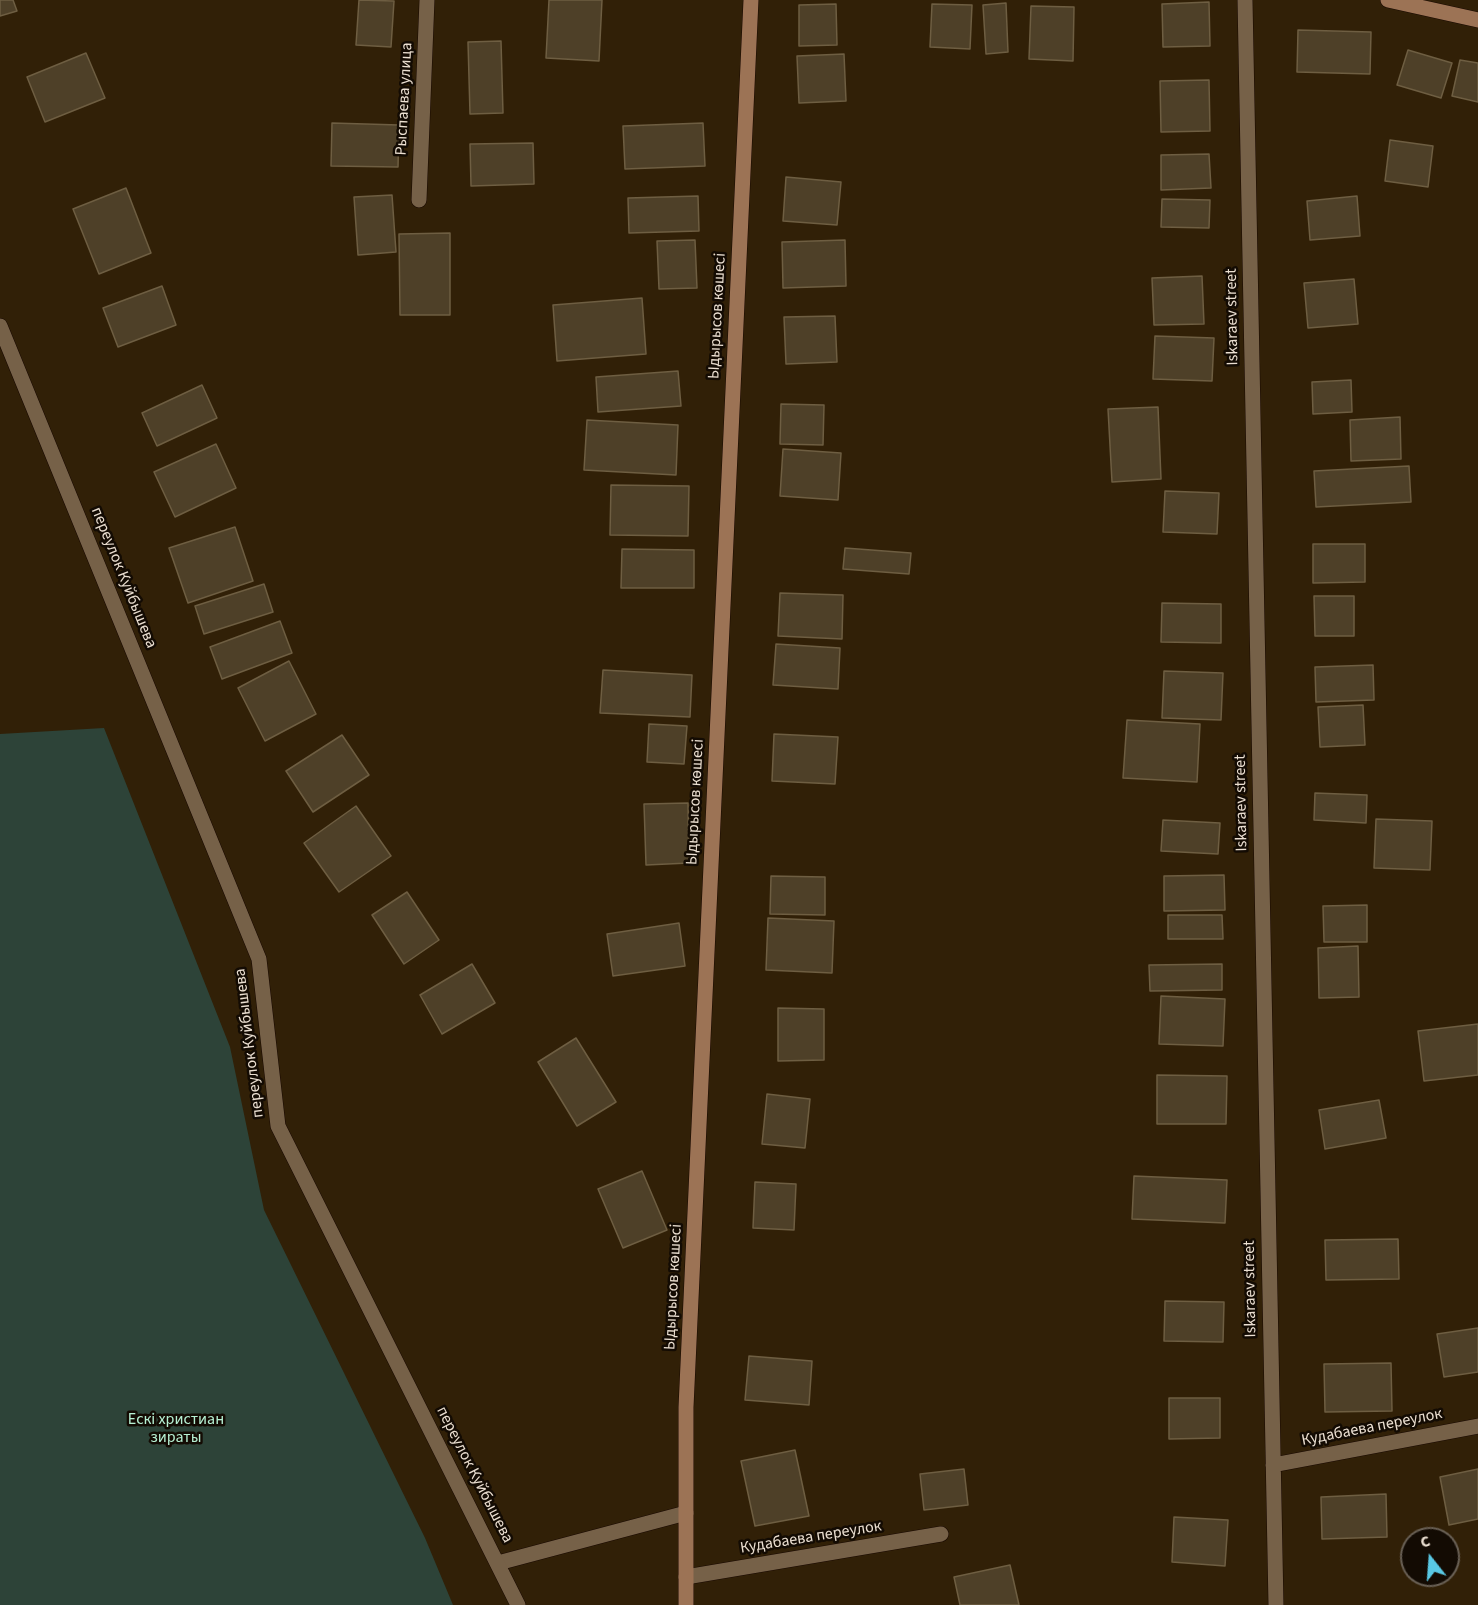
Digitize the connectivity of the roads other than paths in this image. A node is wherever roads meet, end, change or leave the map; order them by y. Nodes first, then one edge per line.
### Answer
1 (427, 0) edge
2 (751, 0) edge
3 (1245, 0) edge
4 (1388, 0) edge
5 (1478, 20) edge
6 (418, 200) dead end
7 (0, 326) edge
8 (1478, 1426) edge
9 (1273, 1465) junction
10 (686, 1513) junction
11 (941, 1534) dead end
12 (498, 1563) junction
13 (686, 1577) junction
14 (518, 1605) edge
15 (686, 1605) edge
16 (1276, 1605) edge

1 - 6 street, Рыспаева улица
2 - 10 street, Ыдырысов көшесі
3 - 9 street, Iskaraev street
4 - 5 street
7 - 12 street, переулок Куйбышева
8 - 9 street, Кудабаева переулок
9 - 16 street, Iskaraev street
10 - 12 street
10 - 13 street, Ыдырысов көшесі
11 - 13 street, Кудабаева переулок
12 - 14 street, переулок Куйбышева
13 - 15 street, Ыдырысов көшесі

